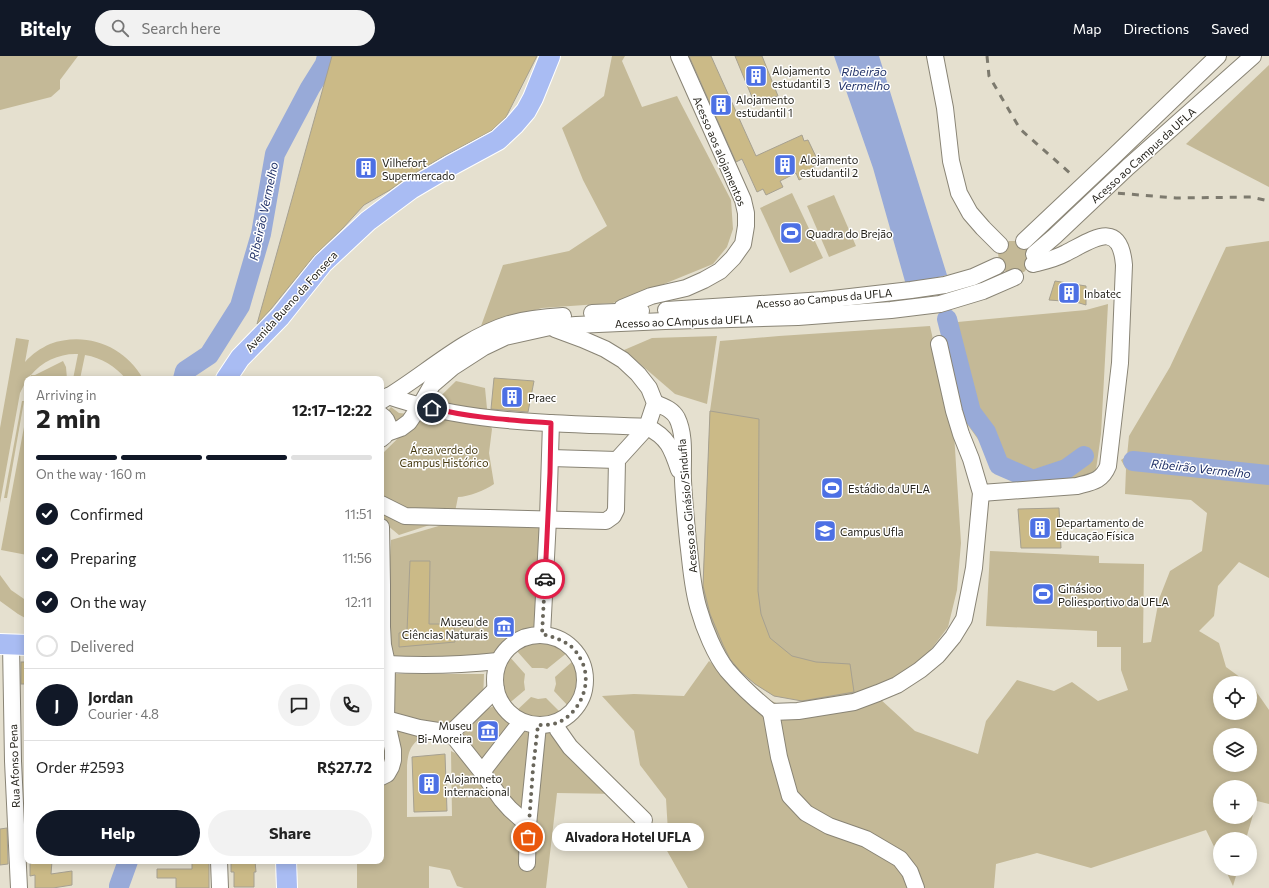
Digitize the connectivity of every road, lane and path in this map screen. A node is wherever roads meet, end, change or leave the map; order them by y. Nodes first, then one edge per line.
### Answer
1 (550, 56) edge
2 (679, 56) edge
3 (935, 56) edge
4 (1218, 56) edge
5 (1253, 56) edge
6 (1024, 241) junction
7 (1000, 245) junction
8 (1033, 259) junction
9 (997, 266) junction
10 (1015, 277) junction
11 (686, 288) junction
12 (678, 310) junction
13 (616, 312) junction
14 (550, 327) junction
15 (939, 344) dead end
16 (228, 376) edge
17 (385, 399) edge
18 (655, 403) junction
19 (420, 406) junction
20 (384, 417) edge
21 (551, 423) junction
22 (647, 427) junction
23 (384, 437) edge
24 (384, 438) edge
25 (551, 458) junction
26 (617, 460) junction
27 (683, 481) junction
28 (981, 493) junction
29 (384, 506) edge
30 (405, 516) junction
31 (548, 519) junction
32 (384, 527) edge
33 (542, 634) junction
34 (13, 645) edge
35 (384, 650) edge
36 (498, 661) junction
37 (387, 664) junction
38 (496, 689) junction
39 (771, 712) junction
40 (386, 719) junction
41 (521, 722) junction
42 (556, 723) junction
43 (538, 725) junction
44 (451, 733) junction
45 (20, 761) edge
46 (482, 772) junction
47 (384, 776) edge
48 (644, 820) dead end
49 (528, 824) junction
50 (527, 863) dead end
51 (219, 864) edge
52 (286, 864) edge
53 (19, 888) edge
54 (220, 888) edge
55 (287, 888) edge
56 (916, 888) edge

1 - 16 main road, Avenida Bueno da Fonseca
2 - 11 street, Acesso aos alojamentos
3 - 7 street
4 - 6 street, Acesso ao Campus da UFLA
5 - 8 street, Acesso ao Campus da UFLA
6 - 7 street
6 - 8 street
7 - 9 street
8 - 10 street, Acesso ao CAmpus da UFLA
8 - 28 street
9 - 10 street
9 - 12 street, Acesso ao Campus da UFLA
10 - 14 street, Acesso ao CAmpus da UFLA
11 - 12 street
11 - 13 street, Acesso aos alojamentos
12 - 13 street, Acesso ao Campus da UFLA
13 - 17 street, Acesso ao Campus da UFLA
14 - 18 street
14 - 19 street, Acesso ao CAmpus da UFLA
15 - 28 street
17 - 19 street
18 - 22 street
18 - 27 street, Acesso ao Ginásio/Sindufla
19 - 21 street
19 - 24 street, Acesso ao CAmpus da UFLA
20 - 23 street
21 - 22 street
21 - 25 street
22 - 26 street
22 - 27 street
25 - 26 street
25 - 31 street
26 - 31 street
27 - 39 street, Acesso ao Ginásio/Sindufla
28 - 39 street
29 - 30 street
30 - 31 street
30 - 32 street
31 - 33 street
33 - 36 street
33 - 42 street
34 - 45 street, Rua Afonso Pena
35 - 37 street
36 - 37 street
36 - 38 street
37 - 40 street
38 - 41 street
38 - 44 street
39 - 56 street
40 - 44 street
40 - 47 street
41 - 43 street
41 - 46 street
42 - 43 street
42 - 48 street
43 - 49 street
44 - 46 street
45 - 53 street, Rua Afonso Pena
46 - 49 street
49 - 50 street
51 - 54 street
52 - 55 main road

